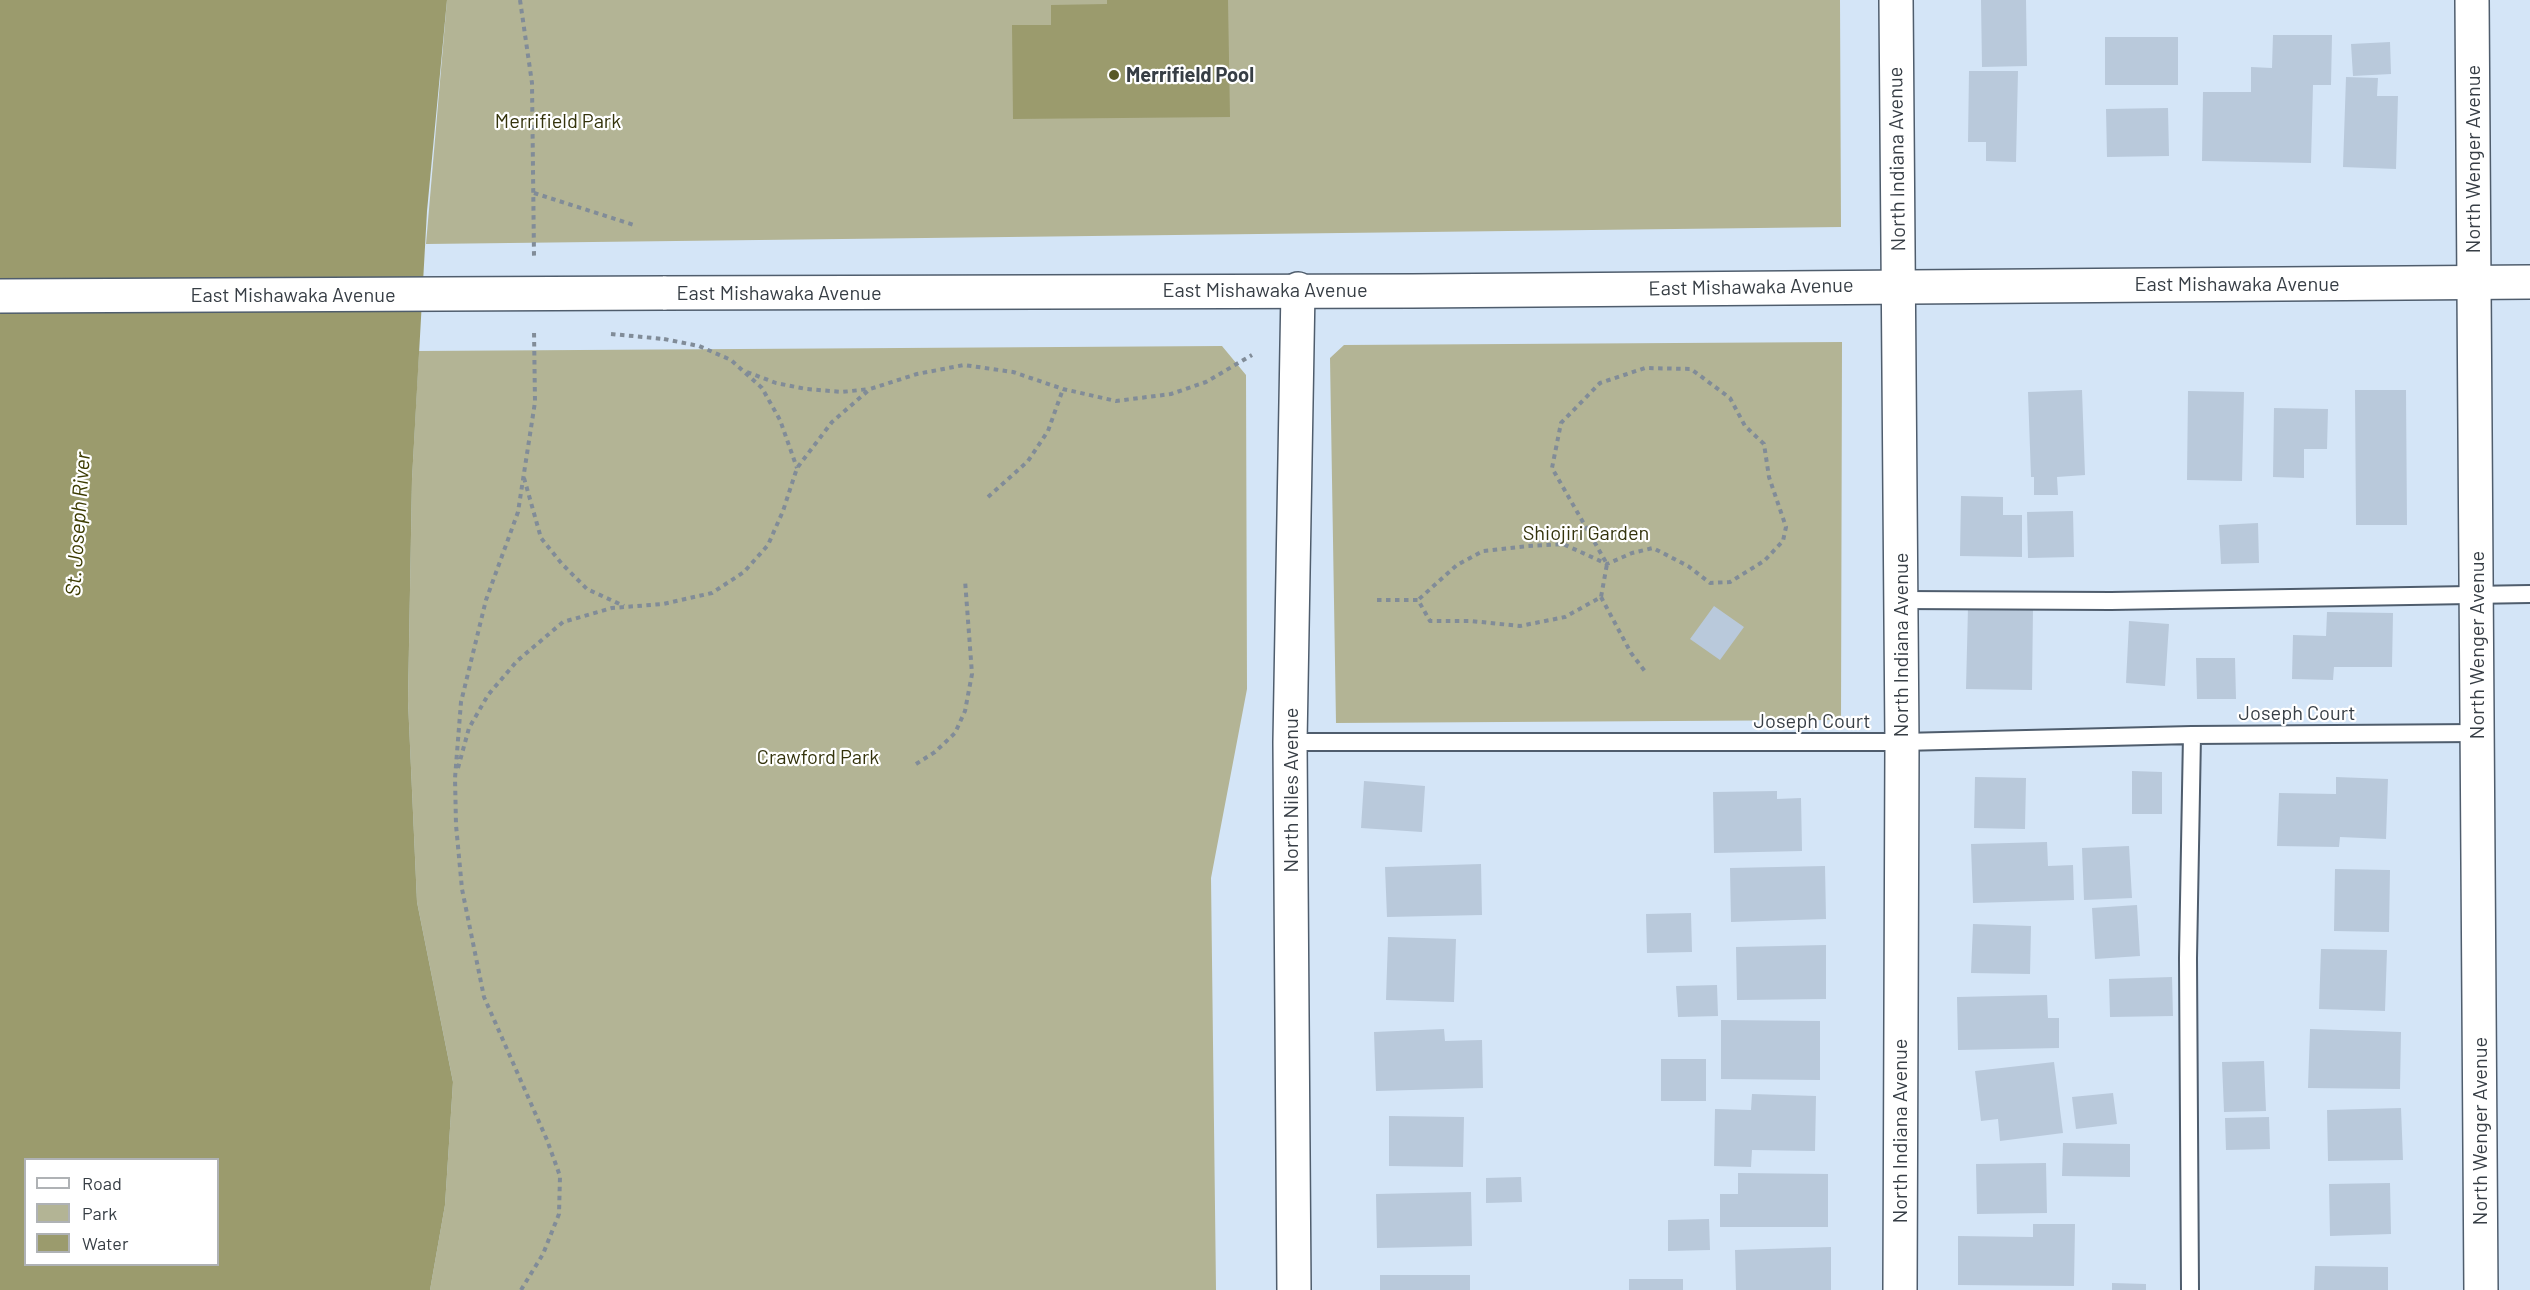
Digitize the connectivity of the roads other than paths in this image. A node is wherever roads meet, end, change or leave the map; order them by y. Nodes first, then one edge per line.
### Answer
1 (1896, 0) edge
2 (2472, 0) edge
3 (2474, 282) junction
4 (2530, 282) edge
5 (1898, 286) junction
6 (1299, 289) junction
7 (0, 296) edge
8 (2476, 594) junction
9 (2530, 594) edge
10 (1901, 600) junction
11 (2477, 733) junction
12 (2192, 735) junction
13 (1290, 742) junction
14 (1902, 742) junction
15 (1294, 1290) edge
16 (1900, 1290) edge
17 (2190, 1290) edge
18 (2481, 1290) edge

1 - 5 street, North Indiana Avenue
2 - 3 street, North Wenger Avenue
3 - 4 street, East Mishawaka Avenue
3 - 5 street, East Mishawaka Avenue
3 - 8 street, North Wenger Avenue
5 - 6 street, East Mishawaka Avenue
5 - 10 street, North Indiana Avenue
6 - 7 street, East Mishawaka Avenue, bridge
6 - 13 street, North Niles Avenue
8 - 9 lane
8 - 10 lane
8 - 11 street, North Wenger Avenue
10 - 14 street, North Indiana Avenue
11 - 12 lane, Joseph Court
11 - 18 street, North Wenger Avenue
12 - 14 lane, Joseph Court
12 - 17 lane
13 - 14 lane, Joseph Court
13 - 15 street, North Niles Avenue
14 - 16 street, North Indiana Avenue

